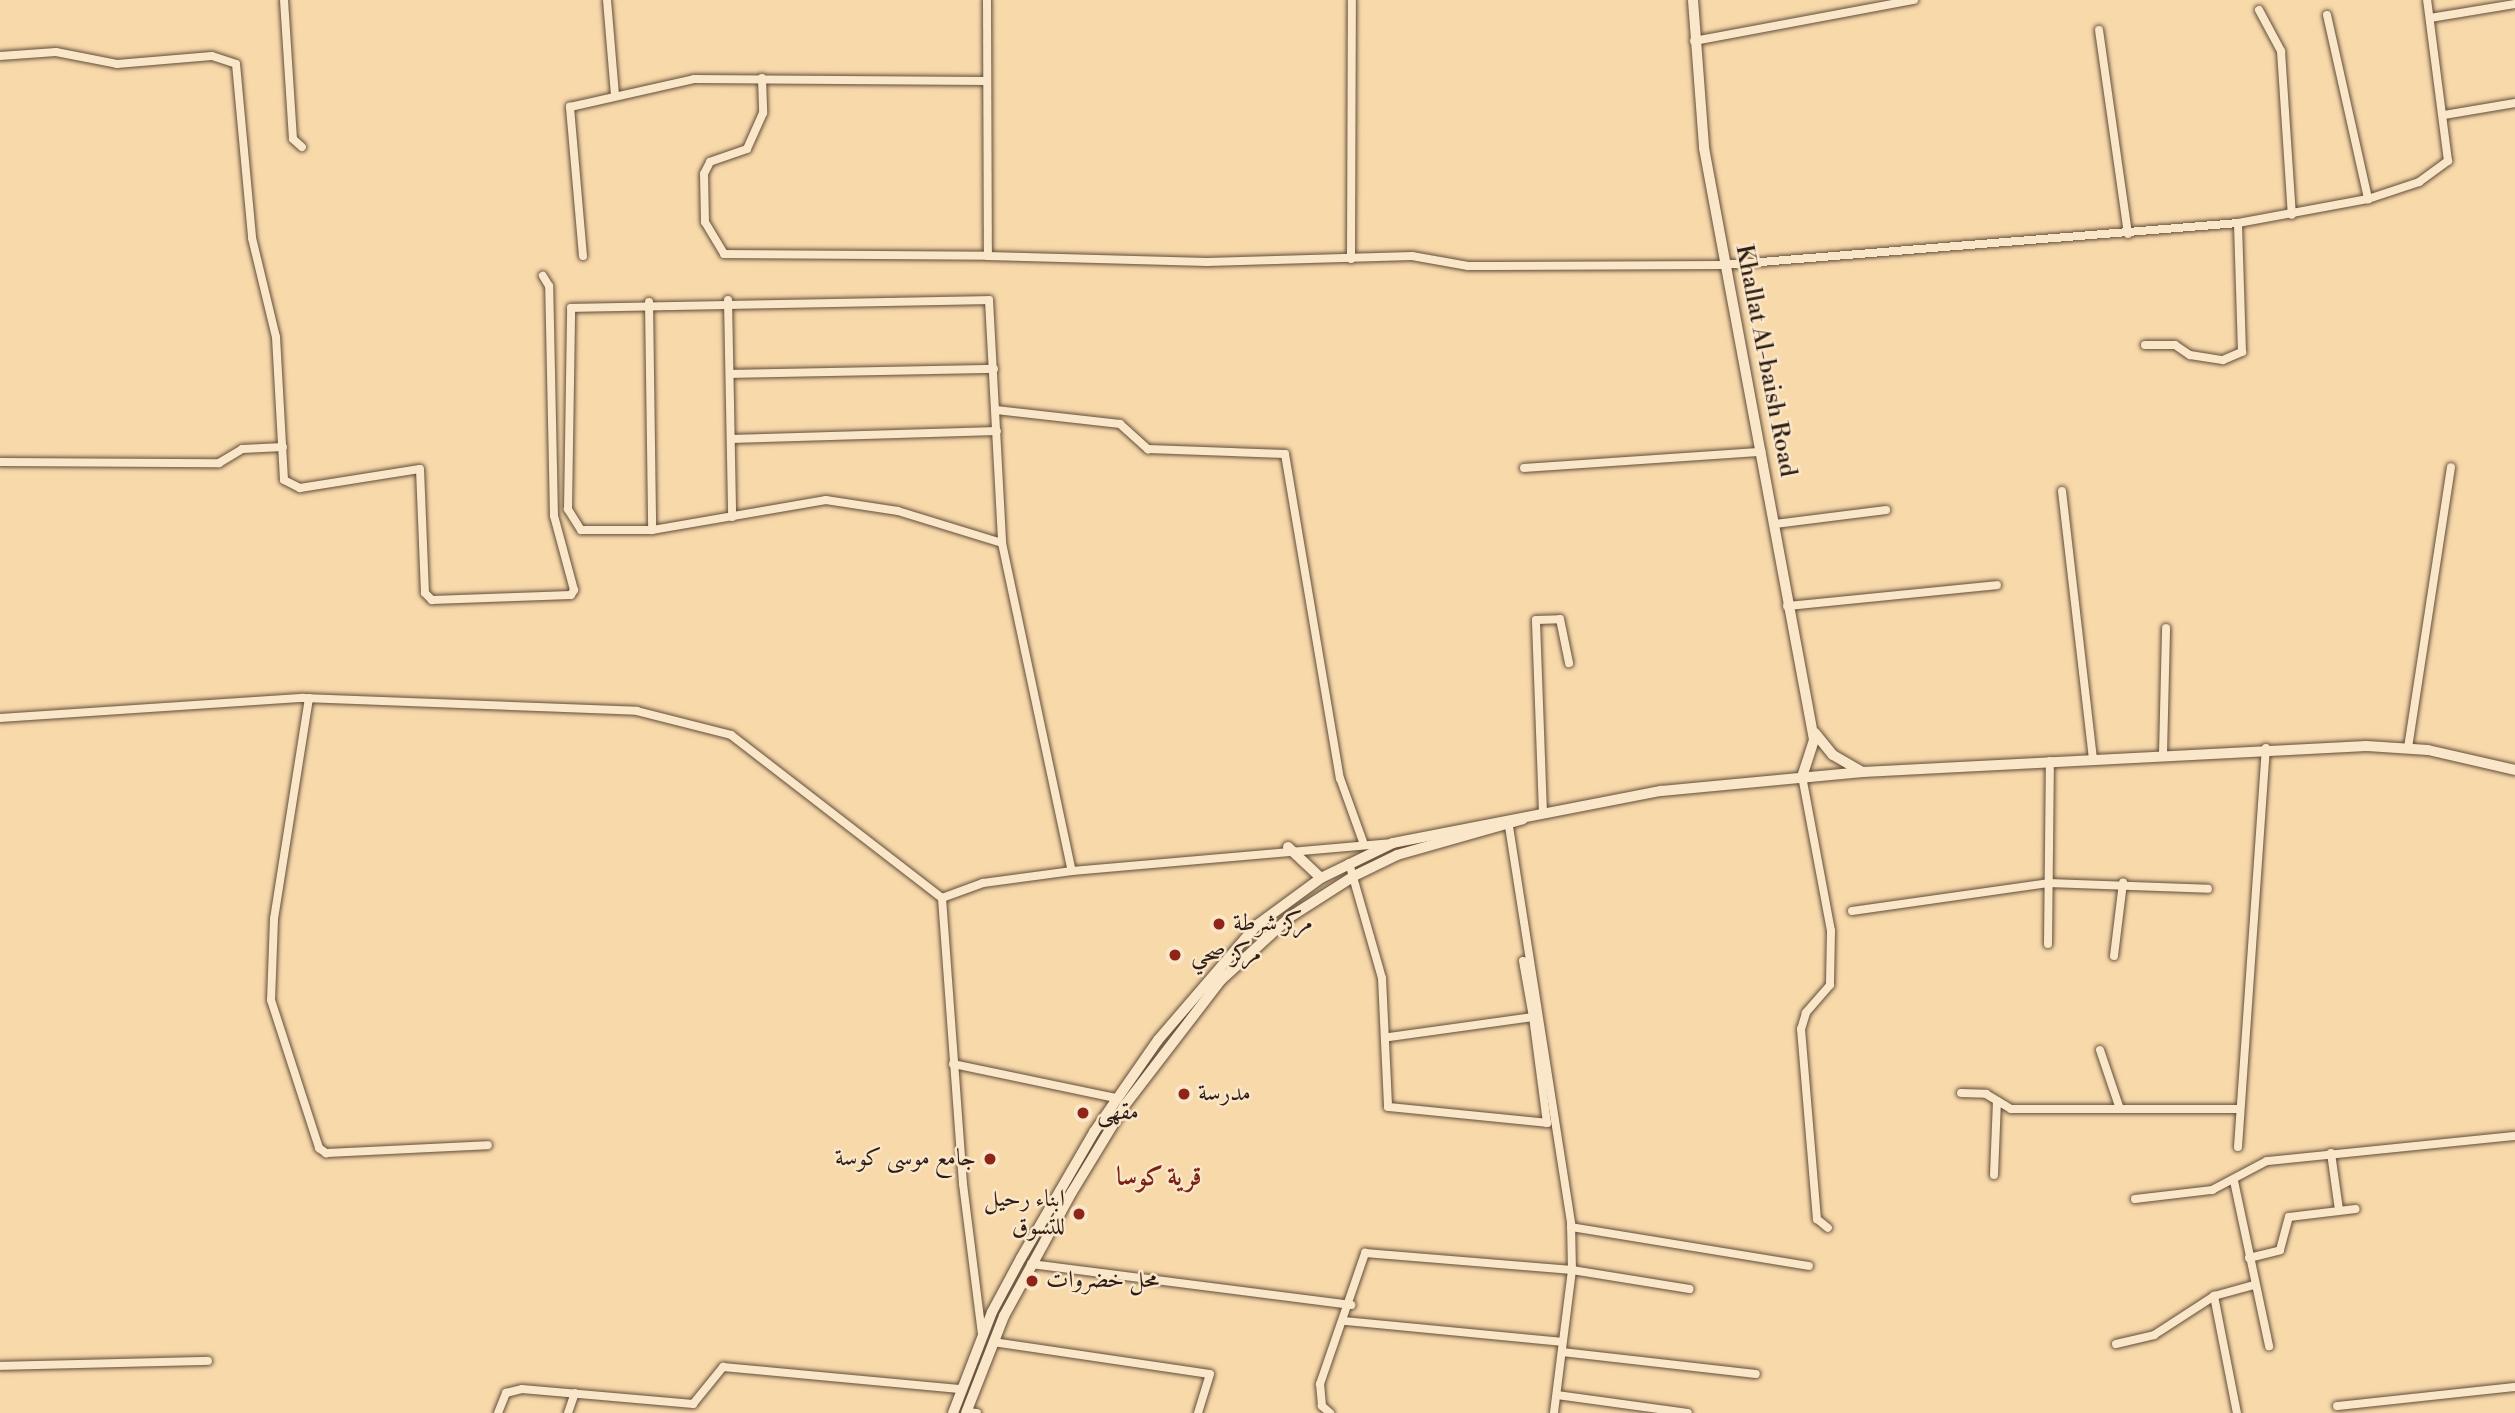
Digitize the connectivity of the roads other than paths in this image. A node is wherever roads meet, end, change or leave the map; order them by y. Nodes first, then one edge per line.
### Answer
1 (284, 0) edge
2 (607, 0) edge
3 (987, 0) edge
4 (1352, 0) edge
5 (1693, 0) edge
6 (1914, 0) edge
7 (2427, 0) edge
8 (2515, 4) edge
9 (2259, 10) dead end
10 (2327, 16) dead end
11 (2430, 18) junction
12 (2099, 30) dead end
13 (1692, 41) junction
14 (0, 56) edge
15 (762, 78) junction
16 (986, 81) junction
17 (615, 95) junction
18 (2515, 103) edge
19 (2444, 114) junction
20 (302, 146) dead end
21 (2368, 199) junction
22 (2292, 215) junction
23 (2238, 223) junction
24 (2128, 234) junction
25 (583, 256) dead end
26 (988, 256) junction
27 (1351, 260) junction
28 (1724, 265) junction
29 (542, 276) dead end
30 (728, 300) junction
31 (649, 302) junction
32 (2145, 345) dead end
33 (994, 369) junction
34 (730, 374) junction
35 (996, 410) junction
36 (997, 431) junction
37 (731, 439) junction
38 (283, 447) junction
39 (1761, 452) junction
40 (0, 462) edge
41 (2451, 467) dead end
42 (1524, 468) dead end
43 (2062, 491) dead end
44 (1886, 510) dead end
45 (732, 517) junction
46 (1774, 524) junction
47 (652, 530) junction
48 (1002, 543) junction
49 (1997, 584) dead end
50 (1787, 606) junction
51 (2166, 628) dead end
52 (1569, 663) dead end
53 (309, 698) junction
54 (0, 719) edge
55 (1812, 727) junction
56 (2266, 748) junction
57 (2408, 748) junction
58 (2163, 754) junction
59 (2093, 758) junction
60 (2050, 761) junction
61 (2515, 770) edge
62 (1863, 772) junction
63 (1802, 776) junction
64 (1543, 813) junction
65 (1508, 821) junction
66 (1363, 842) junction
67 (1393, 843) junction
68 (1288, 847) junction
69 (1349, 863) junction
70 (1072, 871) junction
71 (1354, 876) junction
72 (1321, 878) junction
73 (2048, 883) junction
74 (2123, 883) junction
75 (2208, 890) dead end
76 (942, 898) junction
77 (1852, 911) dead end
78 (2048, 943) dead end
79 (1237, 945) junction
80 (1247, 954) junction
81 (2114, 956) dead end
82 (1523, 961) dead end
83 (1533, 1017) junction
84 (1389, 1037) junction
85 (1158, 1040) junction
86 (1168, 1048) junction
87 (2100, 1051) dead end
88 (953, 1063) junction
89 (1142, 1072) junction
90 (1961, 1093) dead end
91 (1116, 1098) junction
92 (1997, 1101) junction
93 (2120, 1108) junction
94 (2239, 1109) junction
95 (2515, 1136) edge
96 (488, 1145) dead end
97 (2238, 1147) dead end
98 (2331, 1153) junction
99 (1994, 1175) dead end
100 (2234, 1181) junction
101 (2135, 1199) dead end
102 (2356, 1209) dead end
103 (2340, 1210) junction
104 (1571, 1227) junction
105 (1828, 1228) dead end
106 (2249, 1258) junction
107 (1031, 1264) junction
108 (1808, 1266) dead end
109 (1572, 1270) junction
110 (2254, 1285) junction
111 (1689, 1289) dead end
112 (2214, 1296) junction
113 (1351, 1305) junction
114 (992, 1312) junction
115 (1004, 1316) junction
116 (1345, 1321) junction
117 (982, 1335) junction
118 (993, 1342) junction
119 (2116, 1344) dead end
120 (2269, 1346) dead end
121 (1562, 1347) junction
122 (208, 1361) dead end
123 (0, 1366) edge
124 (1756, 1374) dead end
125 (2515, 1387) edge
126 (962, 1389) junction
127 (575, 1393) junction
128 (1557, 1395) junction
129 (2337, 1406) dead end
130 (498, 1413) edge
131 (568, 1413) edge
132 (953, 1413) edge
133 (970, 1413) edge
134 (1198, 1413) edge
135 (1330, 1413) edge
136 (1554, 1413) edge
137 (1688, 1413) edge
138 (2237, 1413) edge

1 - 20 street
2 - 17 street
3 - 16 street
4 - 27 street
5 - 13 street, Khallat Al-baish Road
6 - 13 street
7 - 11 street
8 - 11 street
9 - 22 street
10 - 21 street
11 - 19 street
12 - 24 street
13 - 28 street, Khallat Al-baish Road
14 - 38 street
15 - 16 street
15 - 17 street
15 - 26 street
16 - 26 street
17 - 25 street
18 - 19 street
19 - 21 street
21 - 22 street
22 - 23 street
23 - 24 street
23 - 32 street
24 - 28 street
26 - 27 street
27 - 28 street
28 - 39 street, Khallat Al-baish Road
29 - 38 street
30 - 31 street
30 - 33 street
30 - 34 street
31 - 47 street
31 - 47 street
33 - 34 street
33 - 35 street
34 - 37 street
35 - 36 street
35 - 66 street
36 - 37 street
36 - 48 street
37 - 45 street
38 - 40 street
39 - 42 street
39 - 46 street, Khallat Al-baish Road
41 - 57 street
43 - 59 street
44 - 46 street
45 - 47 street
45 - 48 street
46 - 50 street, Khallat Al-baish Road
48 - 70 street
49 - 50 street
50 - 55 street, Khallat Al-baish Road
51 - 58 street
52 - 64 street
53 - 54 street
53 - 76 street
53 - 96 street
55 - 62 street
55 - 63 street
56 - 57 street
56 - 58 street
56 - 94 street
57 - 61 street
58 - 59 street
59 - 60 street
60 - 62 street
60 - 73 street
62 - 63 street
63 - 64 street
63 - 105 street
64 - 65 street
65 - 67 street
65 - 71 street
65 - 104 street
66 - 67 street
66 - 68 street
67 - 69 street
68 - 70 street
68 - 72 street
69 - 71 street
69 - 72 street
70 - 76 street
71 - 80 street
71 - 84 street
72 - 79 street
73 - 74 street
73 - 77 street
73 - 78 street
74 - 75 street
74 - 81 street
76 - 88 street
79 - 80 street
79 - 85 street
80 - 86 street
82 - 83 street
83 - 84 street
83 - 84 street
85 - 86 street
85 - 89 street
86 - 89 street
87 - 93 street
88 - 91 street
88 - 117 street
89 - 91 street
89 - 107 street
90 - 92 street
91 - 114 street
92 - 93 street
92 - 99 street
93 - 94 street
94 - 97 street
95 - 98 street
98 - 100 street
98 - 103 street
100 - 101 street
100 - 106 street
102 - 103 street
103 - 106 street
104 - 108 street
104 - 109 street
106 - 110 street
107 - 113 street
107 - 115 street
109 - 111 street
109 - 113 street
109 - 121 street
110 - 112 street
110 - 120 street
112 - 119 street
112 - 138 street
113 - 116 street
114 - 115 street
114 - 117 street
115 - 118 street
116 - 121 street
116 - 135 street
117 - 126 street
118 - 133 street
118 - 134 street
121 - 124 street
121 - 128 street
122 - 123 street
125 - 129 street
126 - 127 street
126 - 132 street
127 - 130 street
127 - 131 street
128 - 136 street
128 - 137 street

